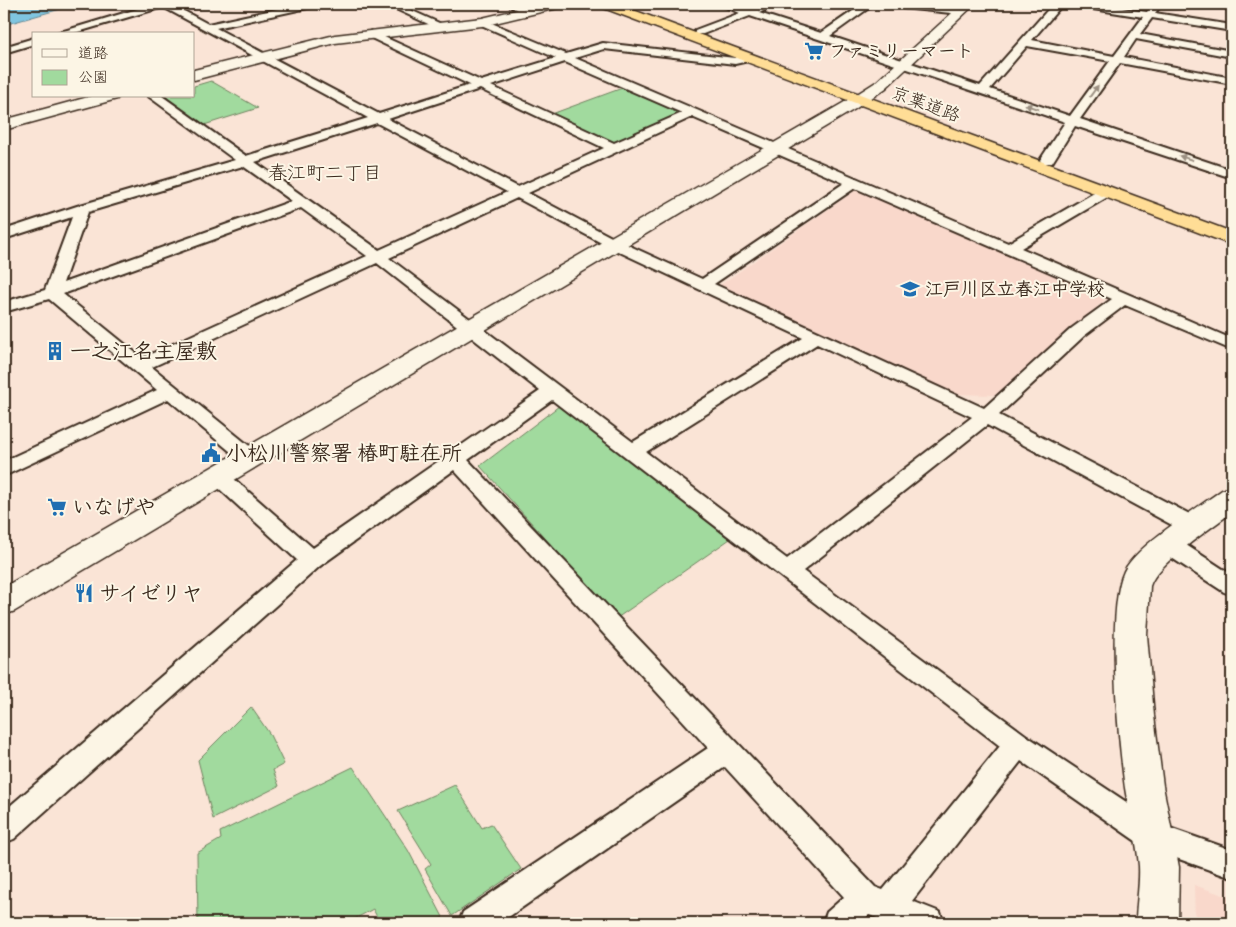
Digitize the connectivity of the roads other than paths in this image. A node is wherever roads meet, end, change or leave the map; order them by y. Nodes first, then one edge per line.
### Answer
1 (164, 4) edge
2 (312, 4) edge
3 (390, 4) edge
4 (511, 4) edge
5 (557, 4) edge
6 (606, 4) edge
7 (623, 4) edge
8 (723, 4) edge
9 (773, 4) edge
10 (869, 4) edge
11 (877, 4) edge
12 (1058, 4) edge
13 (1080, 4) edge
14 (1157, 4) edge
15 (1213, 4) edge
16 (965, 7) edge
17 (1232, 7) edge
18 (527, 12) junction
19 (751, 13) junction
20 (1149, 15) junction
21 (482, 22) junction
22 (206, 27) junction
23 (442, 27) junction
24 (1232, 28) edge
25 (66, 32) edge
26 (700, 32) junction
27 (371, 34) junction
28 (1134, 36) junction
29 (824, 37) junction
30 (32, 42) edge
31 (1025, 42) junction
32 (4, 50) edge
33 (1232, 54) edge
34 (263, 56) junction
35 (566, 58) junction
36 (750, 58) junction
37 (1117, 59) junction
38 (903, 64) junction
39 (195, 75) edge
40 (1232, 81) edge
41 (480, 86) junction
42 (983, 90) junction
43 (863, 97) junction
44 (103, 98) edge
45 (157, 98) edge
46 (691, 113) junction
47 (379, 119) junction
48 (1072, 120) junction
49 (4, 125) edge
50 (614, 148) junction
51 (776, 149) junction
52 (1047, 160) junction
53 (245, 161) junction
54 (1232, 174) edge
55 (854, 182) junction
56 (1106, 192) junction
57 (516, 193) junction
58 (301, 203) junction
59 (82, 209) junction
60 (1232, 229) edge
61 (4, 235) edge
62 (1232, 239) edge
63 (614, 244) junction
64 (1009, 249) junction
65 (377, 256) junction
66 (703, 285) junction
67 (52, 293) junction
68 (1123, 299) junction
69 (4, 308) edge
70 (470, 327) junction
71 (815, 338) junction
72 (1232, 345) edge
73 (140, 366) junction
74 (553, 390) junction
75 (169, 391) junction
76 (986, 416) junction
77 (633, 451) junction
78 (251, 458) junction
79 (455, 458) junction
80 (4, 469) edge
81 (219, 477) junction
82 (1232, 497) edge
83 (1193, 526) junction
84 (1169, 545) junction
85 (312, 560) junction
86 (787, 571) junction
87 (1232, 586) edge
88 (4, 602) edge
89 (1018, 744) junction
90 (728, 750) junction
91 (4, 829) edge
92 (1153, 836) junction
93 (1232, 864) edge
94 (877, 903) junction
95 (474, 923) edge
96 (838, 923) edge
97 (929, 923) edge
98 (1157, 923) edge

1 - 22 street
1 - 25 street
2 - 22 street
3 - 23 street
4 - 18 street
5 - 18 street
6 - 36 highway, 京葉道路
7 - 26 highway, 京葉道路
8 - 19 street
9 - 19 street
10 - 29 street
11 - 16 street
12 - 31 street
13 - 20 street
14 - 20 street
15 - 17 street
16 - 38 street
18 - 21 street
19 - 26 street
19 - 29 street
20 - 24 street
20 - 28 street
21 - 23 street
21 - 35 street
22 - 34 street
23 - 27 street
26 - 43 highway, 京葉道路
27 - 34 street
27 - 41 street
28 - 33 street
28 - 37 street
29 - 38 street
30 - 32 street
31 - 37 street
31 - 42 street
34 - 39 street
34 - 47 street
35 - 36 street
35 - 41 street
35 - 46 street
36 - 43 highway, 京葉道路
37 - 40 street
48 -> 37 street
38 - 42 street
38 - 43 street
41 - 47 street
41 - 50 street
48 -> 42 street
43 - 51 street
43 - 52 highway, 京葉道路
43 - 56 highway, 京葉道路
44 - 49 street
45 - 53 street
46 - 50 street
46 - 51 street
47 - 53 street
47 - 57 street
48 - 52 street
54 -> 48 street
50 - 57 street
51 - 55 street
51 - 63 street
52 - 60 highway, 京葉道路
53 - 58 street
53 - 59 street
55 - 64 street
55 - 66 street
56 - 62 highway, 京葉道路
56 - 64 street
57 - 63 street
57 - 65 street
58 - 65 street
58 - 67 street
59 - 61 street
59 - 67 street
63 - 66 street
63 - 70 street
64 - 68 street
65 - 70 street
65 - 73 street
66 - 71 street
67 - 69 street
67 - 73 street
68 - 72 street
68 - 76 street
70 - 74 street
70 - 78 street
71 - 76 street
71 - 77 street
73 - 75 street
74 - 77 street
74 - 79 street
75 - 78 street
75 - 80 street
76 - 83 street
76 - 86 street
77 - 86 street
78 - 81 street
79 - 85 street
79 - 90 street
81 - 85 street
81 - 88 street
82 - 83 street
83 - 84 street
84 - 87 street
84 - 92 street
85 - 91 street
86 - 89 street
89 - 92 street
89 - 94 street
90 - 94 street
90 - 95 street
92 - 93 street
92 - 98 street
94 - 96 street
94 - 97 street

